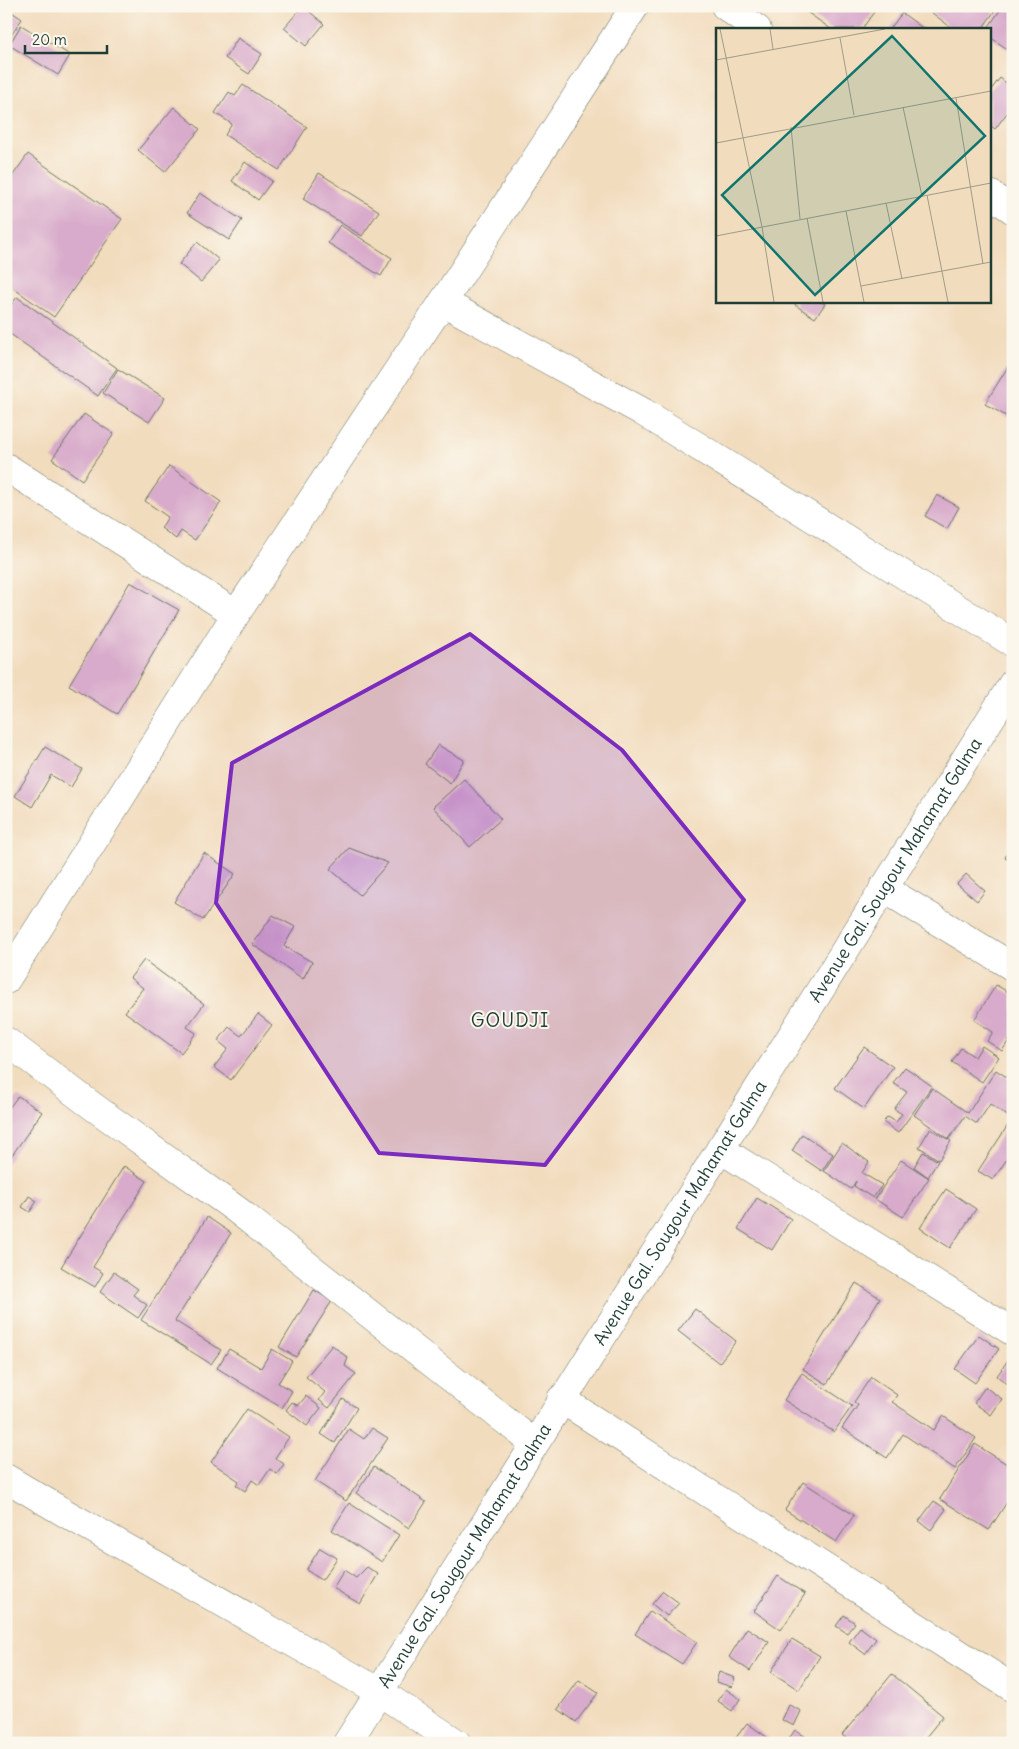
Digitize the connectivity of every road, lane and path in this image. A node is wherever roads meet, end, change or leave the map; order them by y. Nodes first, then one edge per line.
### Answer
1 (636, 6) edge
2 (725, 6) edge
3 (756, 28) edge
4 (992, 195) edge
5 (1013, 210) edge
6 (443, 302) junction
7 (6, 467) edge
8 (236, 614) junction
9 (1013, 643) edge
10 (1013, 683) edge
11 (883, 888) junction
12 (1013, 967) edge
13 (6, 980) edge
14 (6, 1041) edge
15 (720, 1149) junction
16 (1013, 1332) edge
17 (561, 1399) junction
18 (534, 1443) junction
19 (6, 1478) edge
20 (1013, 1688) edge
21 (378, 1691) junction
22 (346, 1743) edge
23 (457, 1743) edge

1 - 6 street
2 - 3 street
4 - 5 street
6 - 8 street
6 - 9 street
7 - 8 street
8 - 13 street
10 - 11 street, Avenue Gal. Sougour Mahamat Galma
11 - 12 street
11 - 15 street, Avenue Gal. Sougour Mahamat Galma
14 - 18 street
15 - 16 street
15 - 17 street, Avenue Gal. Sougour Mahamat Galma
17 - 18 street, Avenue Gal. Sougour Mahamat Galma
17 - 20 street
18 - 21 street, Avenue Gal. Sougour Mahamat Galma
19 - 21 street
21 - 22 street, Avenue Gal. Sougour Mahamat Galma
21 - 23 street

